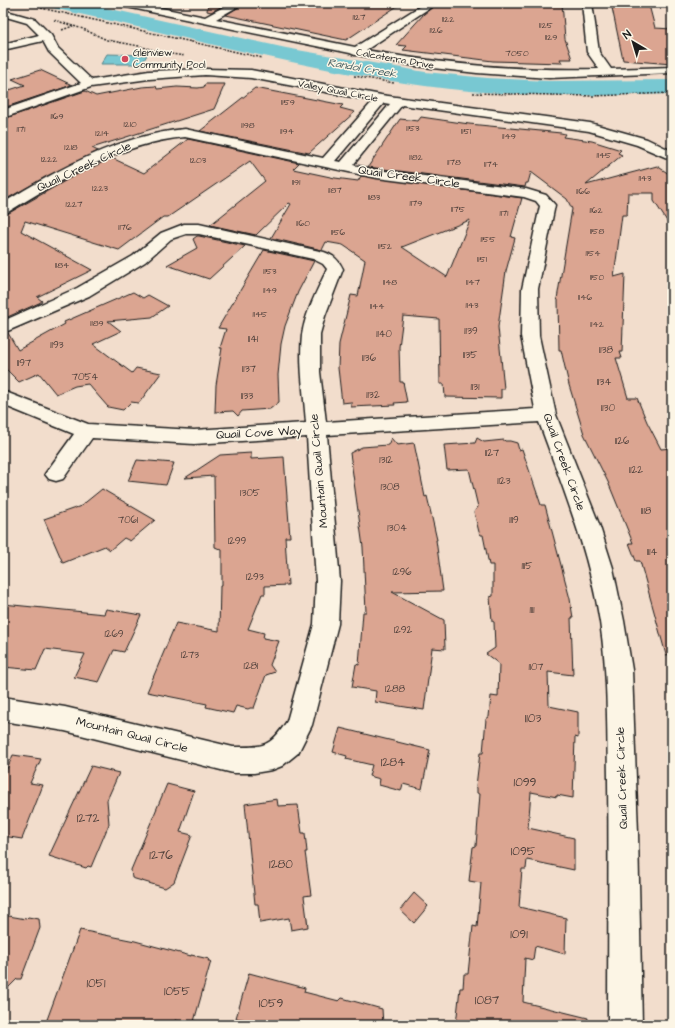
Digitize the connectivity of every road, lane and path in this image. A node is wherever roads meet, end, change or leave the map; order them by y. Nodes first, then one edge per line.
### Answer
1 (122, 3) edge
2 (239, 3) edge
3 (432, 3) edge
4 (588, 3) edge
5 (3, 13) edge
6 (205, 21) junction
7 (74, 26) dead end
8 (52, 34) junction
9 (3, 47) edge
10 (356, 52) junction
11 (672, 70) edge
12 (608, 72) junction
13 (89, 84) junction
14 (381, 100) junction
15 (398, 102) junction
16 (3, 114) edge
17 (672, 156) edge
18 (334, 166) junction
19 (3, 209) edge
20 (3, 328) edge
21 (3, 397) edge
22 (546, 414) junction
23 (316, 430) junction
24 (86, 431) junction
25 (56, 474) dead end
26 (3, 709) edge
27 (625, 1025) edge

1 - 6 street, Calcaterra Drive
2 - 6 street
3 - 10 street
4 - 12 street
5 - 8 street
6 - 10 street, Calcaterra Drive
7 - 8 path
8 - 9 street
8 - 13 street
10 - 12 street, Calcaterra Drive
11 - 12 street, Calcaterra Drive
13 - 14 street, Valley Quail Circle
13 - 16 street, Valley Quail Circle
14 - 15 street, Valley Quail Circle
14 - 18 street
15 - 17 street, Valley Quail Circle
15 - 18 street
18 - 19 street, Quail Creek Circle
18 - 22 street, Quail Creek Circle
20 - 23 street, Mountain Quail Circle
21 - 24 street, Quail Cove Way
22 - 23 street, Quail Cove Way
22 - 27 street, Quail Creek Circle
23 - 24 street, Quail Cove Way
23 - 26 street, Mountain Quail Circle
24 - 25 street

